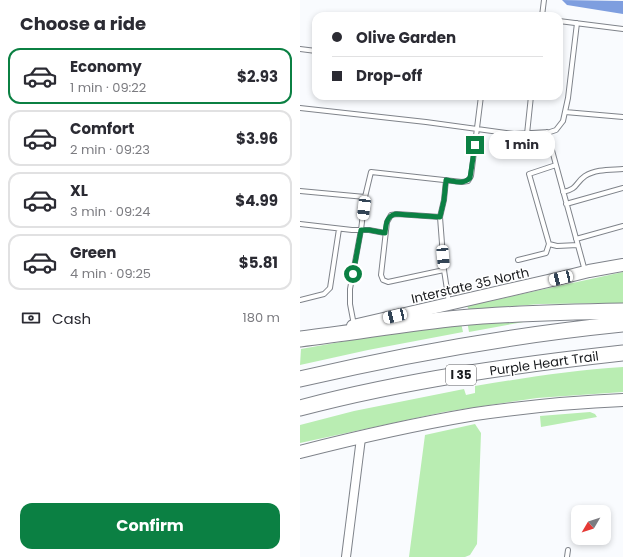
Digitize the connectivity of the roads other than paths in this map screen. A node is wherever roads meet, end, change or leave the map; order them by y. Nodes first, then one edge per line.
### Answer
1 (544, 0) edge
2 (542, 12) edge
3 (563, 21) edge
4 (577, 23) junction
5 (623, 29) edge
6 (300, 48) edge
7 (312, 50) edge
8 (481, 100) edge
9 (531, 100) edge
10 (300, 108) edge
11 (564, 112) junction
12 (623, 117) edge
13 (477, 130) junction
14 (547, 132) junction
15 (527, 134) junction
16 (556, 165) junction
17 (623, 169) edge
18 (446, 180) junction
19 (623, 188) edge
20 (300, 191) edge
21 (563, 192) junction
22 (365, 197) junction
23 (566, 204) junction
24 (440, 217) junction
25 (300, 224) edge
26 (623, 226) edge
27 (339, 229) junction
28 (361, 230) junction
29 (385, 233) junction
30 (576, 239) junction
31 (549, 244) junction
32 (578, 245) junction
33 (518, 260) dead end
34 (623, 265) edge
35 (444, 270) junction
36 (585, 272) junction
37 (300, 300) edge
38 (449, 304) junction
39 (623, 311) edge
40 (623, 324) edge
41 (355, 325) junction
42 (300, 339) edge
43 (623, 353) edge
44 (300, 379) edge
45 (623, 400) edge
46 (300, 408) edge
47 (361, 438) junction
48 (300, 452) edge
49 (568, 550) dead end
50 (346, 557) edge
51 (567, 557) edge

1 - 2 lane
3 - 4 lane
4 - 5 lane
4 - 11 lane
6 - 7 lane
8 - 13 lane
9 - 15 lane
10 - 13 lane
11 - 12 lane
11 - 14 lane
13 - 15 lane
13 - 18 lane
14 - 15 lane
14 - 16 lane
16 - 21 lane
16 - 31 lane
17 - 21 lane
18 - 22 lane
18 - 24 lane
19 - 23 lane
20 - 22 lane
21 - 23 lane
22 - 28 lane
23 - 30 lane
24 - 29 lane
24 - 35 lane
25 - 27 lane
26 - 30 lane
27 - 28 lane
27 - 37 lane
28 - 29 lane
28 - 41 lane
29 - 35 lane
30 - 32 lane
31 - 32 lane
31 - 33 lane
32 - 36 lane
34 - 36 main road, Interstate 35 North
35 - 38 lane
36 - 38 main road, Interstate 35 North
38 - 41 main road, Interstate 35 North
39 - 42 highway
40 - 44 highway, I 35
41 - 42 main road, Interstate 35 North
43 - 46 highway, Purple Heart Trail / I 35
45 - 47 main road
47 - 48 main road
47 - 50 street
49 - 51 lane

